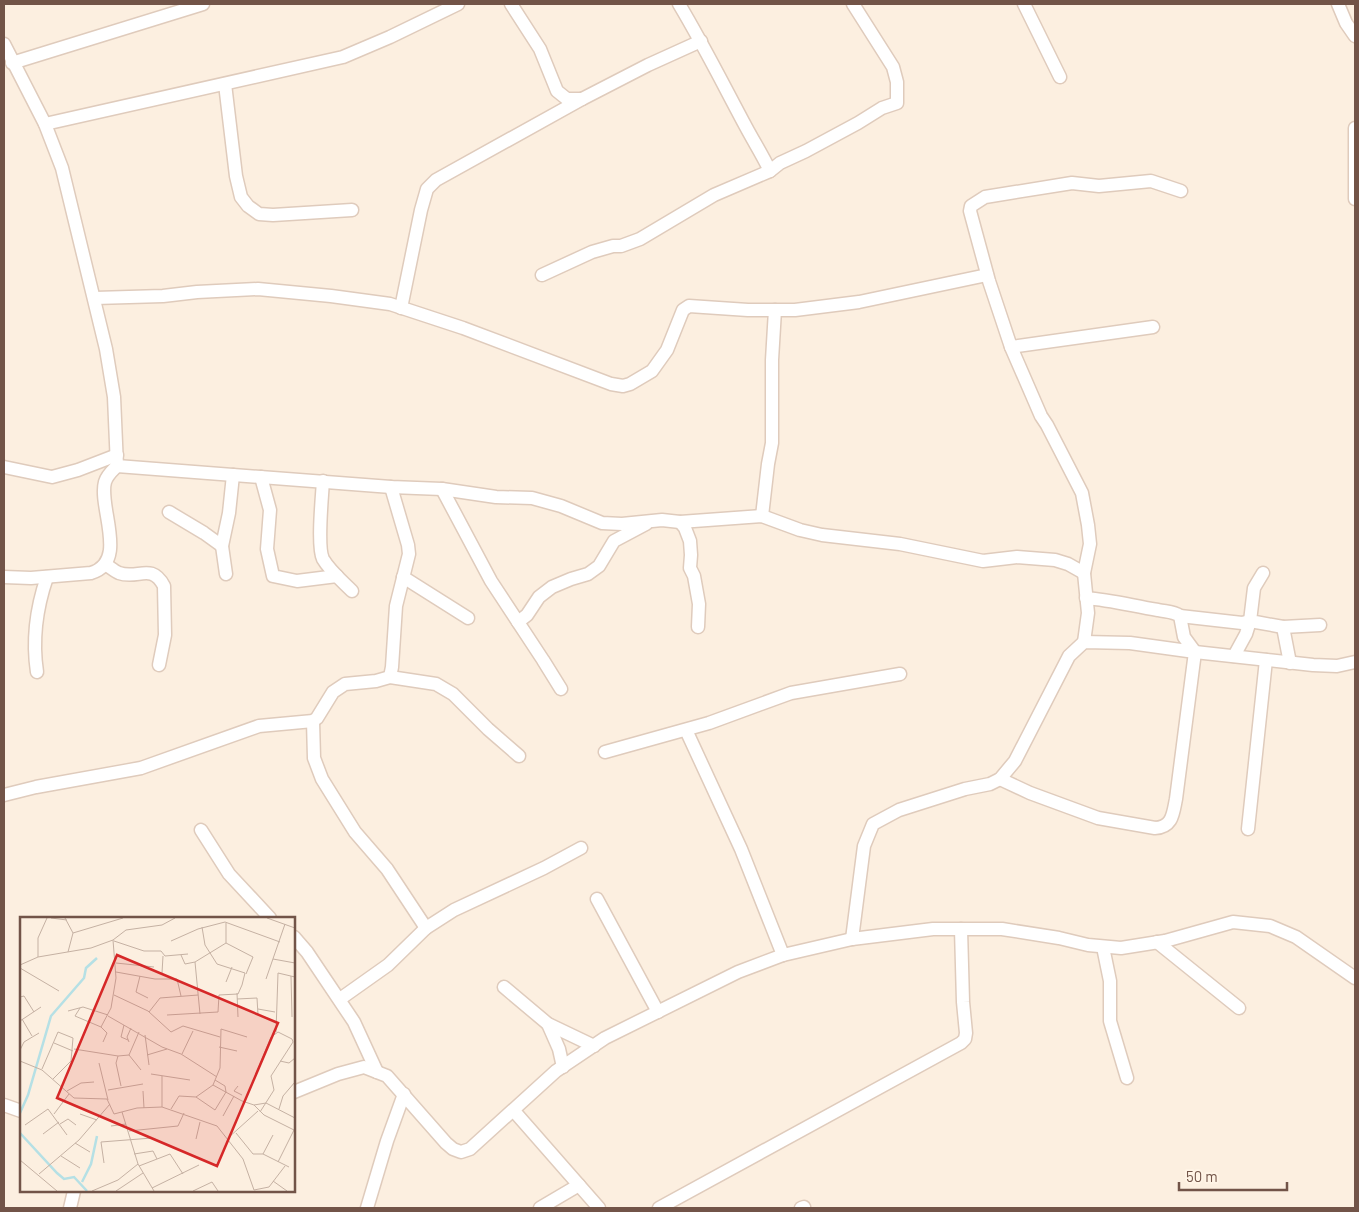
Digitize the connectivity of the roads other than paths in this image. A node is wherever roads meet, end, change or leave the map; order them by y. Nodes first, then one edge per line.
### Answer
1 (202, 4) edge
2 (458, 4) edge
3 (511, 4) edge
4 (679, 4) edge
5 (853, 4) edge
6 (1024, 4) edge
7 (1338, 4) edge
8 (1355, 36) edge
9 (701, 41) junction
10 (4, 44) edge
11 (12, 63) junction
12 (1060, 77) dead end
13 (225, 84) junction
14 (582, 99) junction
15 (45, 124) junction
16 (1355, 128) edge
17 (770, 171) junction
18 (1181, 191) dead end
19 (1355, 199) edge
20 (352, 210) dead end
21 (542, 275) dead end
22 (988, 275) junction
23 (95, 298) junction
24 (401, 308) junction
25 (775, 310) junction
26 (1153, 327) dead end
27 (1011, 347) junction
28 (117, 461) junction
29 (4, 467) edge
30 (233, 476) junction
31 (261, 477) junction
32 (323, 481) junction
33 (391, 487) junction
34 (442, 489) junction
35 (169, 512) dead end
36 (762, 516) junction
37 (650, 521) junction
38 (680, 522) junction
39 (222, 546) junction
40 (105, 564) junction
41 (1084, 573) junction
42 (1263, 573) dead end
43 (226, 574) dead end
44 (338, 576) junction
45 (4, 577) edge
46 (47, 577) junction
47 (403, 577) junction
48 (352, 591) dead end
49 (1086, 598) junction
50 (1180, 616) junction
51 (468, 618) dead end
52 (1250, 621) junction
53 (518, 622) junction
54 (1320, 625) dead end
55 (1283, 627) junction
56 (698, 628) dead end
57 (1084, 642) junction
58 (1195, 652) junction
59 (1234, 656) junction
60 (1266, 660) junction
61 (1290, 662) junction
62 (1355, 662) edge
63 (159, 666) dead end
64 (37, 672) dead end
65 (900, 674) dead end
66 (390, 677) junction
67 (561, 690) dead end
68 (313, 721) junction
69 (686, 730) junction
70 (605, 752) dead end
71 (519, 756) dead end
72 (1000, 779) junction
73 (4, 795) edge
74 (1248, 829) dead end
75 (201, 830) dead end
76 (581, 848) dead end
77 (597, 900) dead end
78 (269, 917) edge
79 (426, 928) junction
80 (961, 929) junction
81 (295, 938) edge
82 (852, 939) junction
83 (1157, 942) junction
84 (1103, 947) junction
85 (783, 955) junction
86 (1354, 973) edge
87 (504, 987) dead end
88 (340, 999) junction
89 (1238, 1008) dead end
90 (658, 1012) junction
91 (548, 1024) junction
92 (594, 1046) junction
93 (563, 1066) junction
94 (377, 1072) junction
95 (1127, 1078) dead end
96 (295, 1092) edge
97 (404, 1094) junction
98 (4, 1105) edge
99 (20, 1111) edge
100 (514, 1111) junction
101 (579, 1184) junction
102 (74, 1192) edge
103 (70, 1208) edge
104 (367, 1208) edge
105 (540, 1208) edge
106 (600, 1208) edge
107 (659, 1208) edge

1 - 11 street
2 - 13 street
3 - 14 street
4 - 9 street
5 - 17 street
6 - 12 street
7 - 8 street
9 - 14 street
9 - 17 street
10 - 11 street
11 - 15 street
13 - 15 street
13 - 20 street
14 - 24 street
15 - 23 street
16 - 19 street
17 - 21 street
18 - 22 street
22 - 25 street
22 - 27 street
23 - 24 street
23 - 28 street
24 - 25 street
25 - 36 street
26 - 27 street
27 - 41 street
28 - 29 street
28 - 30 street
28 - 40 street
30 - 31 street
30 - 39 street
31 - 32 street
31 - 44 street
32 - 33 street
32 - 44 street
33 - 34 street
33 - 47 street
34 - 37 street
34 - 53 street
35 - 39 street
36 - 38 street
36 - 41 street
37 - 38 street
37 - 53 street
38 - 56 street
39 - 43 street
40 - 46 street
40 - 63 street
41 - 49 street
42 - 52 street
44 - 48 street
45 - 46 street
46 - 64 street
47 - 51 street
47 - 66 street
49 - 50 street
49 - 57 street
50 - 52 street
50 - 58 street
52 - 55 street
52 - 59 street
53 - 67 street
54 - 55 street
55 - 61 street
57 - 58 street
57 - 72 street
58 - 59 street
58 - 72 street
59 - 60 street
60 - 61 street
60 - 74 street
61 - 62 street
65 - 69 street
66 - 68 street
66 - 71 street
68 - 73 street
68 - 79 street
69 - 70 street
69 - 85 street
72 - 82 street
75 - 78 street
76 - 79 street
77 - 90 street
79 - 88 street
80 - 82 street
80 - 84 street
80 - 107 street
81 - 88 street
82 - 85 street
83 - 84 street
83 - 86 street
83 - 89 street
84 - 95 street
85 - 90 street
87 - 91 street
88 - 94 street
90 - 92 street
91 - 92 street
91 - 93 street
92 - 93 street
93 - 100 street
94 - 96 street
94 - 97 street
97 - 100 street
97 - 104 street
98 - 99 street
100 - 101 street
101 - 105 street
101 - 106 street
102 - 103 street

